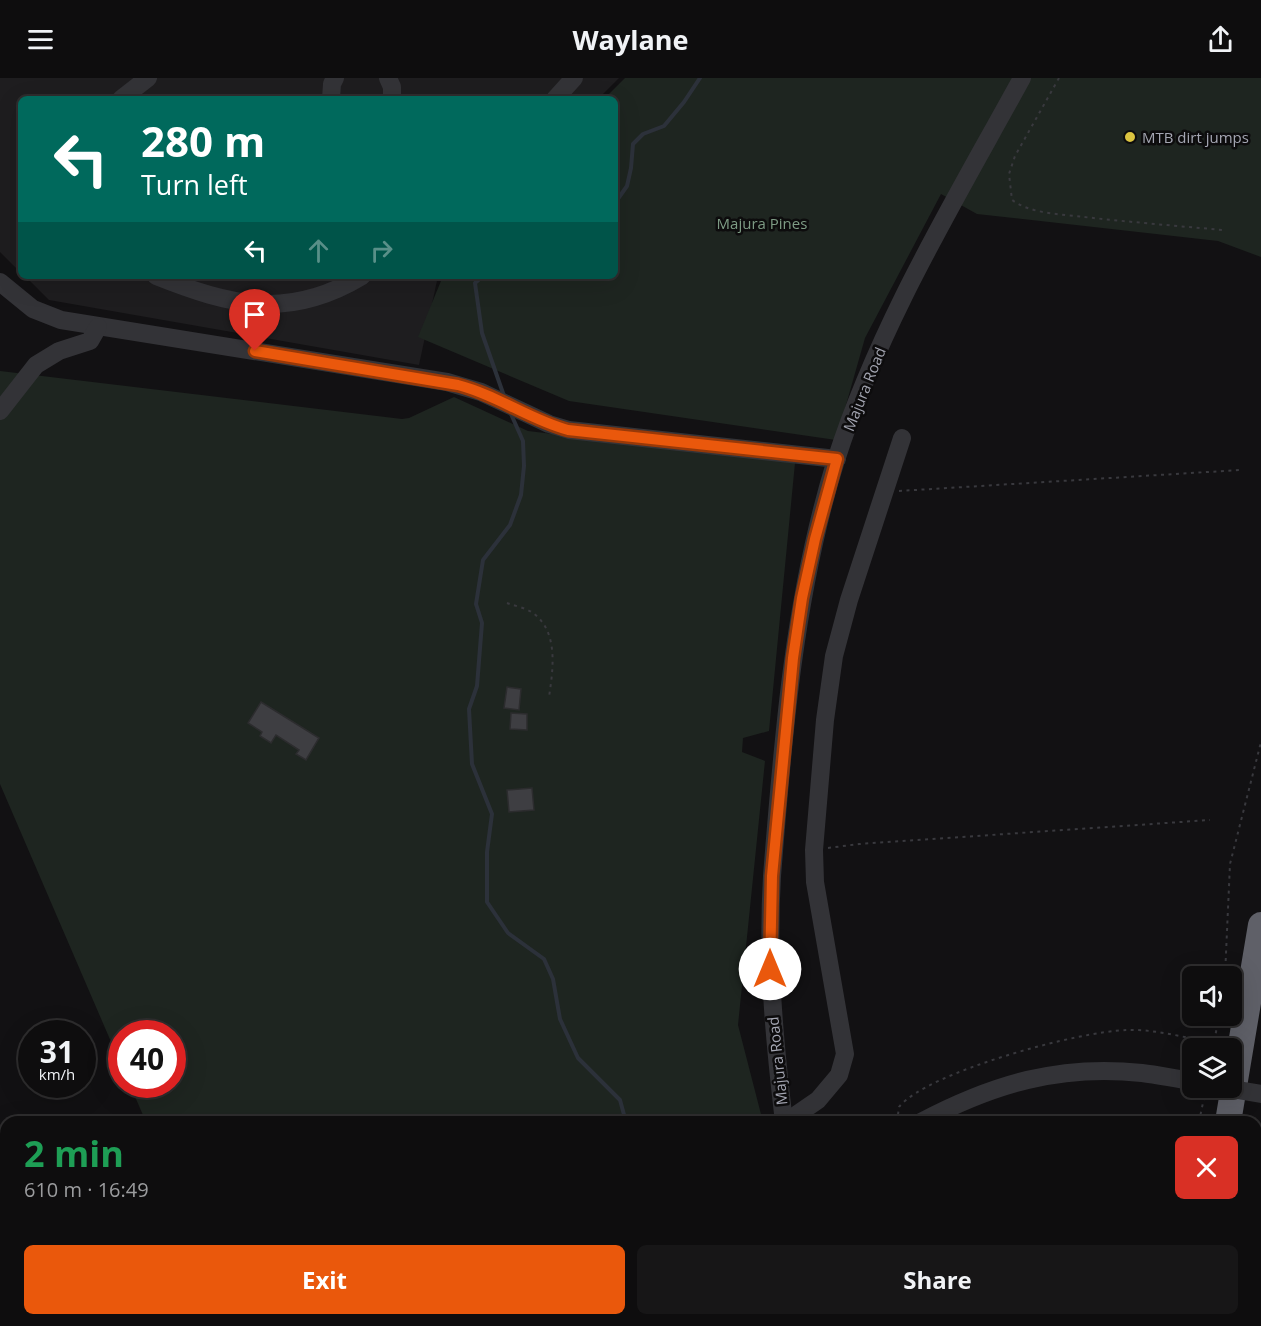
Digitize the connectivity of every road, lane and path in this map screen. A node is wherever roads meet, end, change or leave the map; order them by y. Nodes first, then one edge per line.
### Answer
1 (148, 78) edge
2 (335, 78) edge
3 (388, 78) edge
4 (574, 78) edge
5 (1022, 78) edge
6 (1059, 78) edge
7 (125, 96) edge
8 (331, 96) edge
9 (392, 96) edge
10 (558, 96) edge
11 (1223, 230) dead end
12 (164, 279) edge
13 (356, 279) edge
14 (0, 282) edge
15 (98, 327) junction
16 (0, 411) edge
17 (902, 438) dead end
18 (837, 459) junction
19 (1240, 470) dead end
20 (884, 492) junction
21 (507, 603) dead end
22 (549, 697) dead end
23 (1261, 742) edge
24 (1210, 820) dead end
25 (814, 850) junction
26 (1261, 925) edge
27 (1225, 966) edge
28 (1182, 1038) edge
29 (1182, 1079) edge
30 (1242, 1091) edge
31 (1261, 1094) edge
32 (1204, 1098) edge
33 (784, 1116) edge
34 (794, 1116) edge
35 (898, 1116) edge
36 (934, 1116) edge
37 (1200, 1116) edge
38 (1229, 1116) edge

1 - 7 street
2 - 8 street
3 - 9 street
4 - 10 street
5 - 18 street, Majura Road
6 - 11 path
12 - 13 street
14 - 15 street
15 - 16 street
15 - 18 street
17 - 20 street
18 - 33 street, Majura Road
19 - 20 path
20 - 25 street
21 - 22 path
23 - 27 path
24 - 25 path
25 - 34 street
26 - 38 highway
28 - 35 path
29 - 36 street
30 - 31 street, bridge
32 - 37 path

